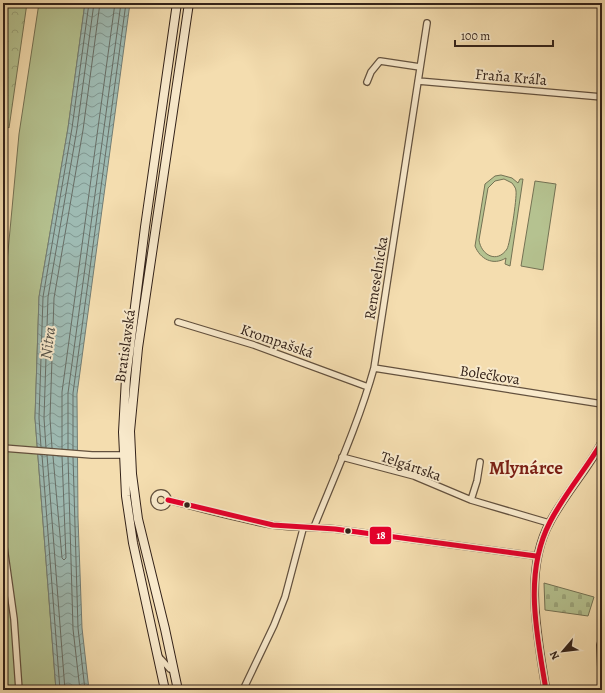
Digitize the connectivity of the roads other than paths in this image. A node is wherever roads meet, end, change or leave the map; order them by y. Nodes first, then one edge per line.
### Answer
1 (177, 3) edge
2 (189, 3) edge
3 (427, 23) dead end
4 (420, 67) junction
5 (167, 72) junction
6 (179, 75) junction
7 (418, 81) junction
8 (367, 82) dead end
9 (602, 97) edge
10 (148, 204) junction
11 (160, 206) junction
12 (178, 322) dead end
13 (374, 368) junction
14 (368, 387) junction
15 (602, 404) edge
16 (602, 442) edge
17 (3, 448) edge
18 (127, 455) junction
19 (342, 457) junction
20 (480, 462) dead end
21 (168, 500) dead end
22 (471, 500) junction
23 (549, 523) junction
24 (314, 527) junction
25 (303, 529) junction
26 (3, 540) edge
27 (536, 556) junction
28 (602, 639) edge
29 (158, 656) junction
30 (174, 669) junction
31 (602, 688) edge
32 (19, 690) edge
33 (165, 690) edge
34 (178, 690) edge
35 (243, 690) edge
36 (546, 690) edge

1 - 5 main road, Bratislavská
2 - 6 main road, Bratislavská
3 - 4 street, Remeselnícka
4 - 7 street, Remeselnícka
4 - 8 street
5 - 6 main road
5 - 10 main road, Bratislavská
6 - 11 main road, Bratislavská
7 - 9 street, Fraňa Kráľa
7 - 13 street, Remeselnícka
10 - 11 main road
10 - 18 main road, Bratislavská
11 - 18 main road, Bratislavská
12 - 14 street, Krompašská
13 - 14 street, Remeselnícka
13 - 15 street, Bolečkova
14 - 19 street, Remeselnícka
16 - 23 street
17 - 18 street
18 - 29 main road, Bratislavská
18 - 30 main road, Bratislavská
19 - 22 street, Telgártska
19 - 24 street, Remeselnícka
20 - 22 street
21 - 25 street
22 - 23 street, Telgártska
23 - 27 street
24 - 25 street
24 - 27 street
25 - 35 street
26 - 32 street
27 - 36 street
28 - 31 street
29 - 30 street
29 - 33 main road, Bratislavská
30 - 34 main road, Bratislavská

